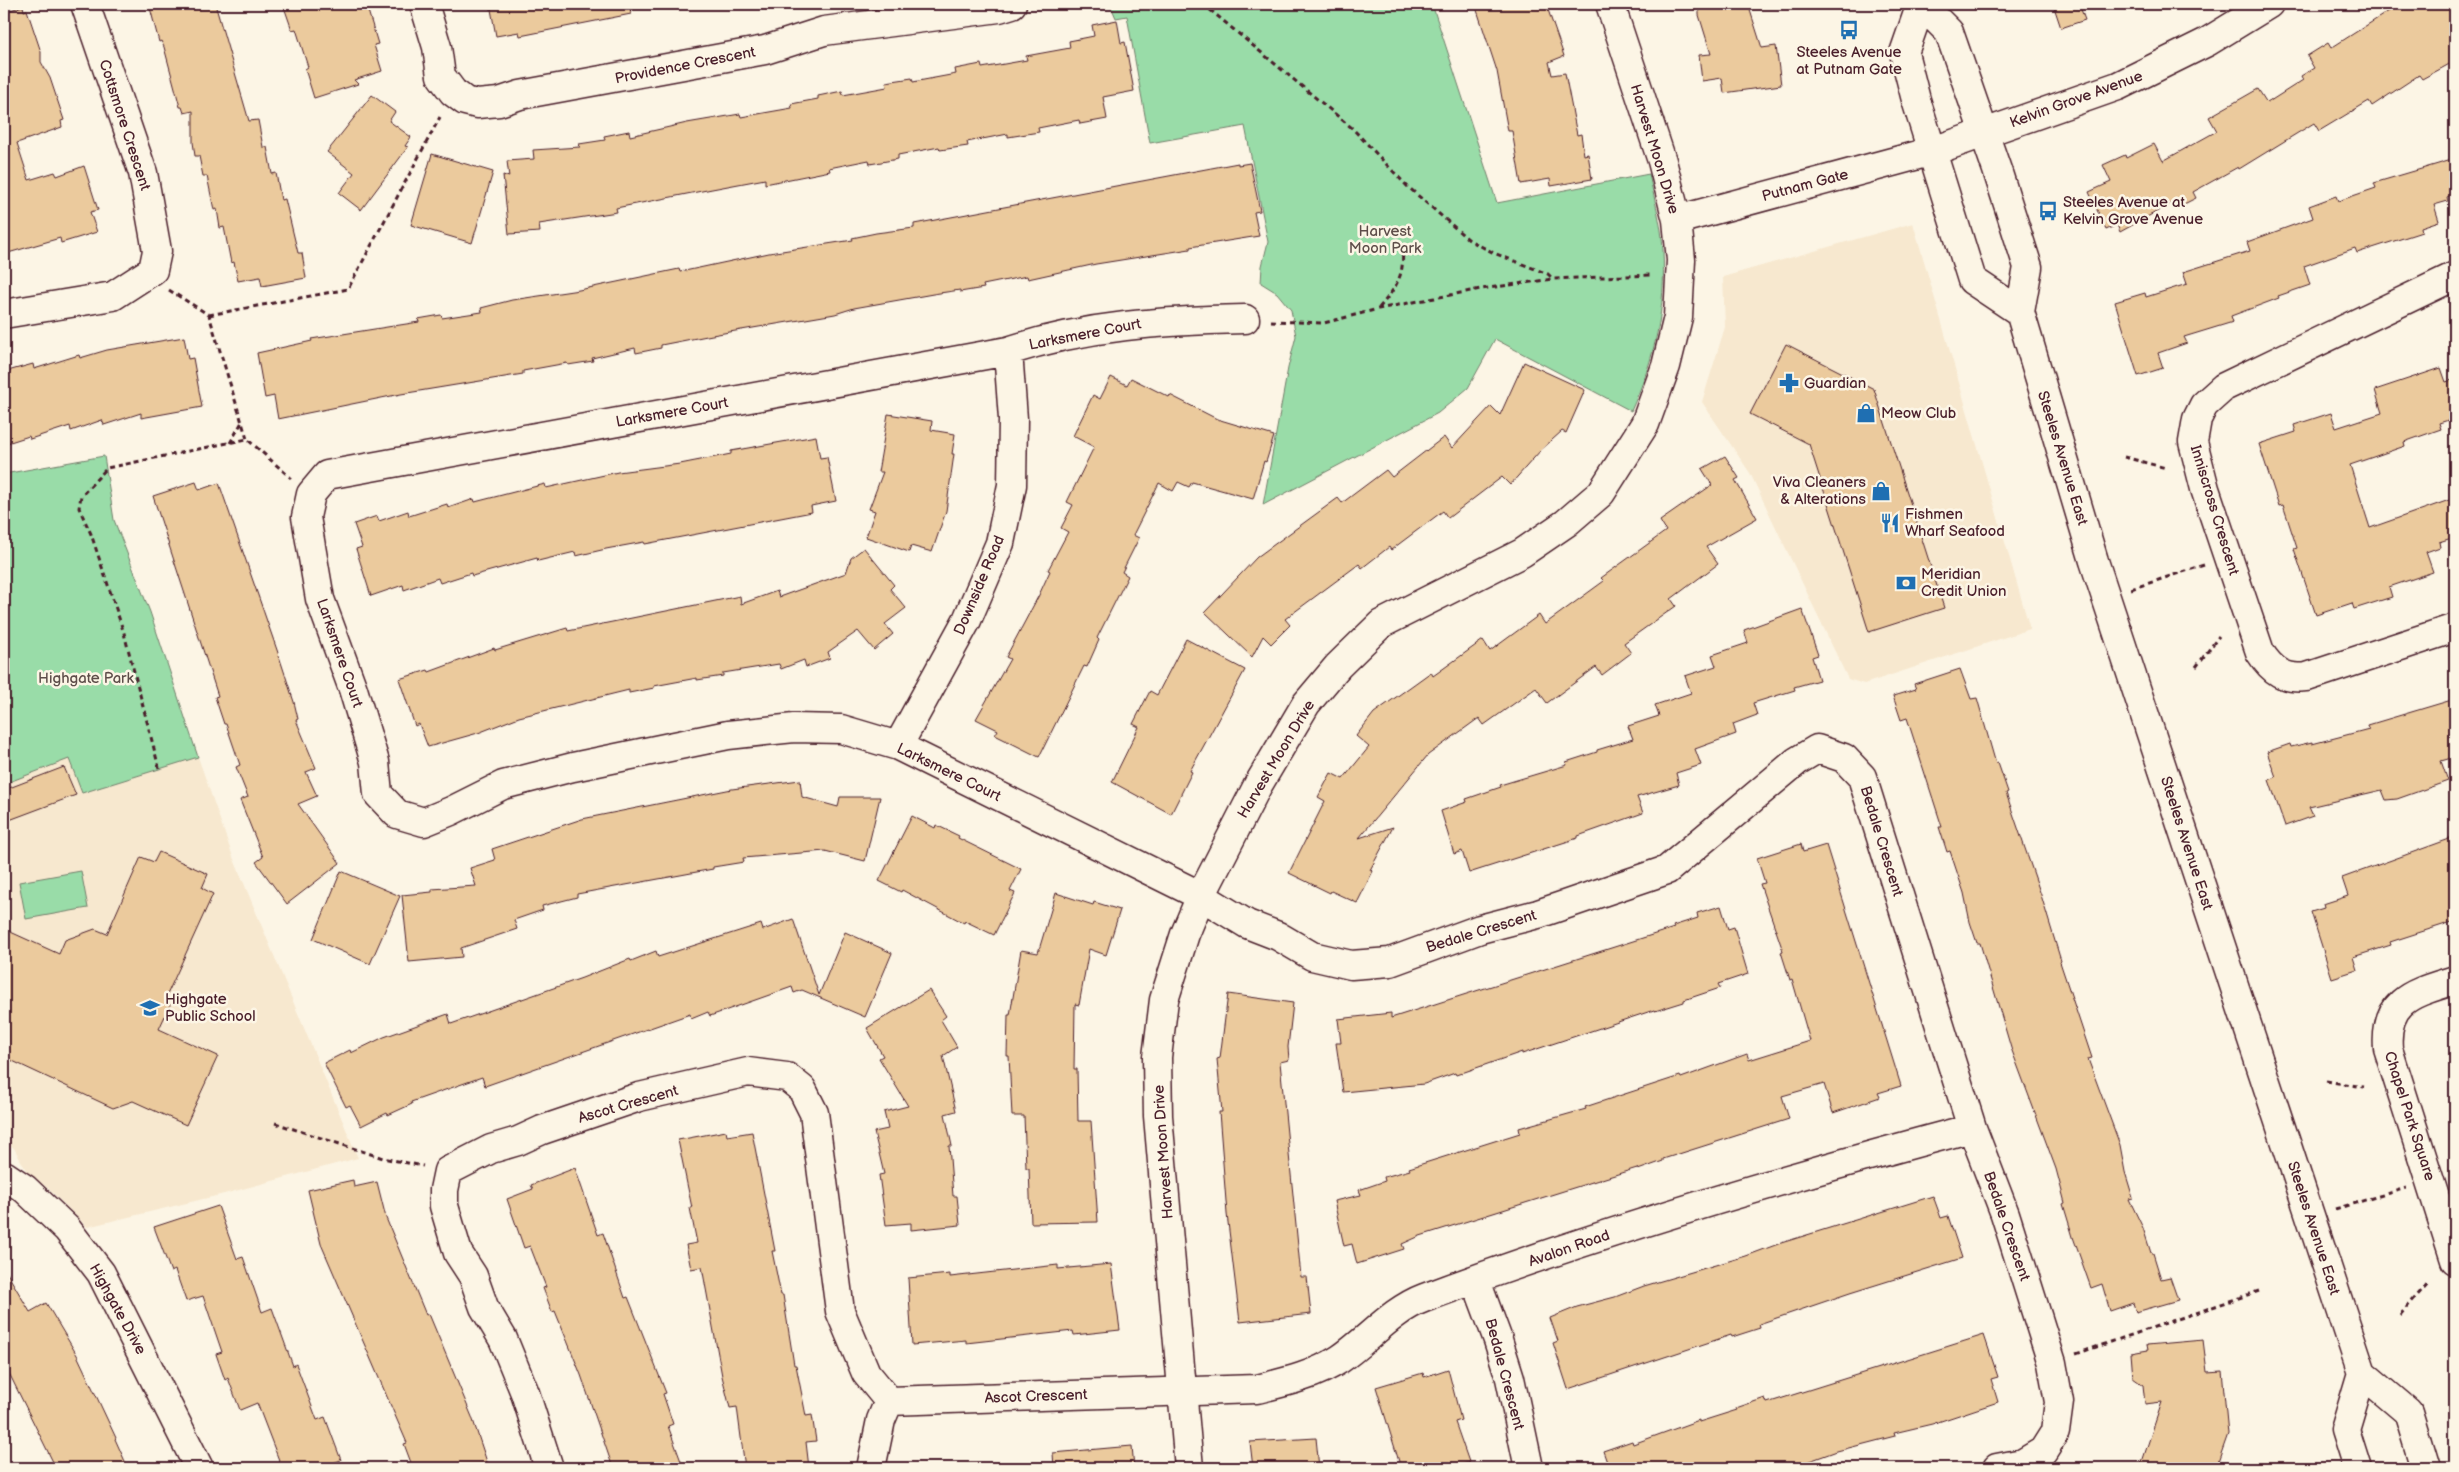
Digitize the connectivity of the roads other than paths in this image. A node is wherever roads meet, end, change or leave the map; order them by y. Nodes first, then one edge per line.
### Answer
1 (86, 4) edge
2 (424, 4) edge
3 (1012, 4) edge
4 (1610, 4) edge
5 (2269, 4) edge
6 (1985, 132) junction
7 (1934, 151) junction
8 (1677, 220) junction
9 (2455, 276) edge
10 (2020, 312) junction
11 (4, 314) edge
12 (1245, 319) road end
13 (1008, 350) junction
14 (2455, 628) edge
15 (898, 746) junction
16 (1202, 896) junction
17 (2455, 980) edge
18 (1972, 1128) junction
19 (4, 1175) edge
20 (2455, 1260) edge
21 (1476, 1281) junction
22 (2362, 1372) junction
23 (1184, 1391) junction
24 (889, 1401) junction
25 (199, 1468) edge
26 (549, 1468) edge
27 (871, 1468) edge
28 (1189, 1468) edge
29 (1529, 1468) edge
30 (1997, 1468) edge
31 (2356, 1468) edge
32 (2425, 1468) edge

1 - 11 street, Cottsmore Crescent
2 - 3 street, Providence Crescent
4 - 8 street, Harvest Moon Drive
5 - 6 street, Kelvin Grove Avenue
6 - 7 street, Kelvin Grove Avenue
6 - 7 street, Steeles Avenue East
6 - 10 street, Steeles Avenue East
7 - 8 street, Putnam Gate
7 - 10 street, Steeles Avenue East
8 - 16 street, Harvest Moon Drive
9 - 14 street, Inniscross Crescent
10 - 22 street, Steeles Avenue East
12 - 13 street, Larksmere Court
13 - 15 street, Downside Road
13 - 15 street, Larksmere Court
15 - 16 street, Larksmere Court
16 - 18 street, Bedale Crescent
16 - 23 street, Harvest Moon Drive
17 - 20 street, Chapel Park Square
18 - 21 street, Avalon Road
18 - 30 street, Bedale Crescent
19 - 25 street, Highgate Drive
21 - 23 street, Avalon Road
21 - 29 street, Bedale Crescent
22 - 31 street
22 - 32 street
23 - 24 street, Ascot Crescent
23 - 28 street, Harvest Moon Drive
24 - 26 street, Ascot Crescent
24 - 27 street

